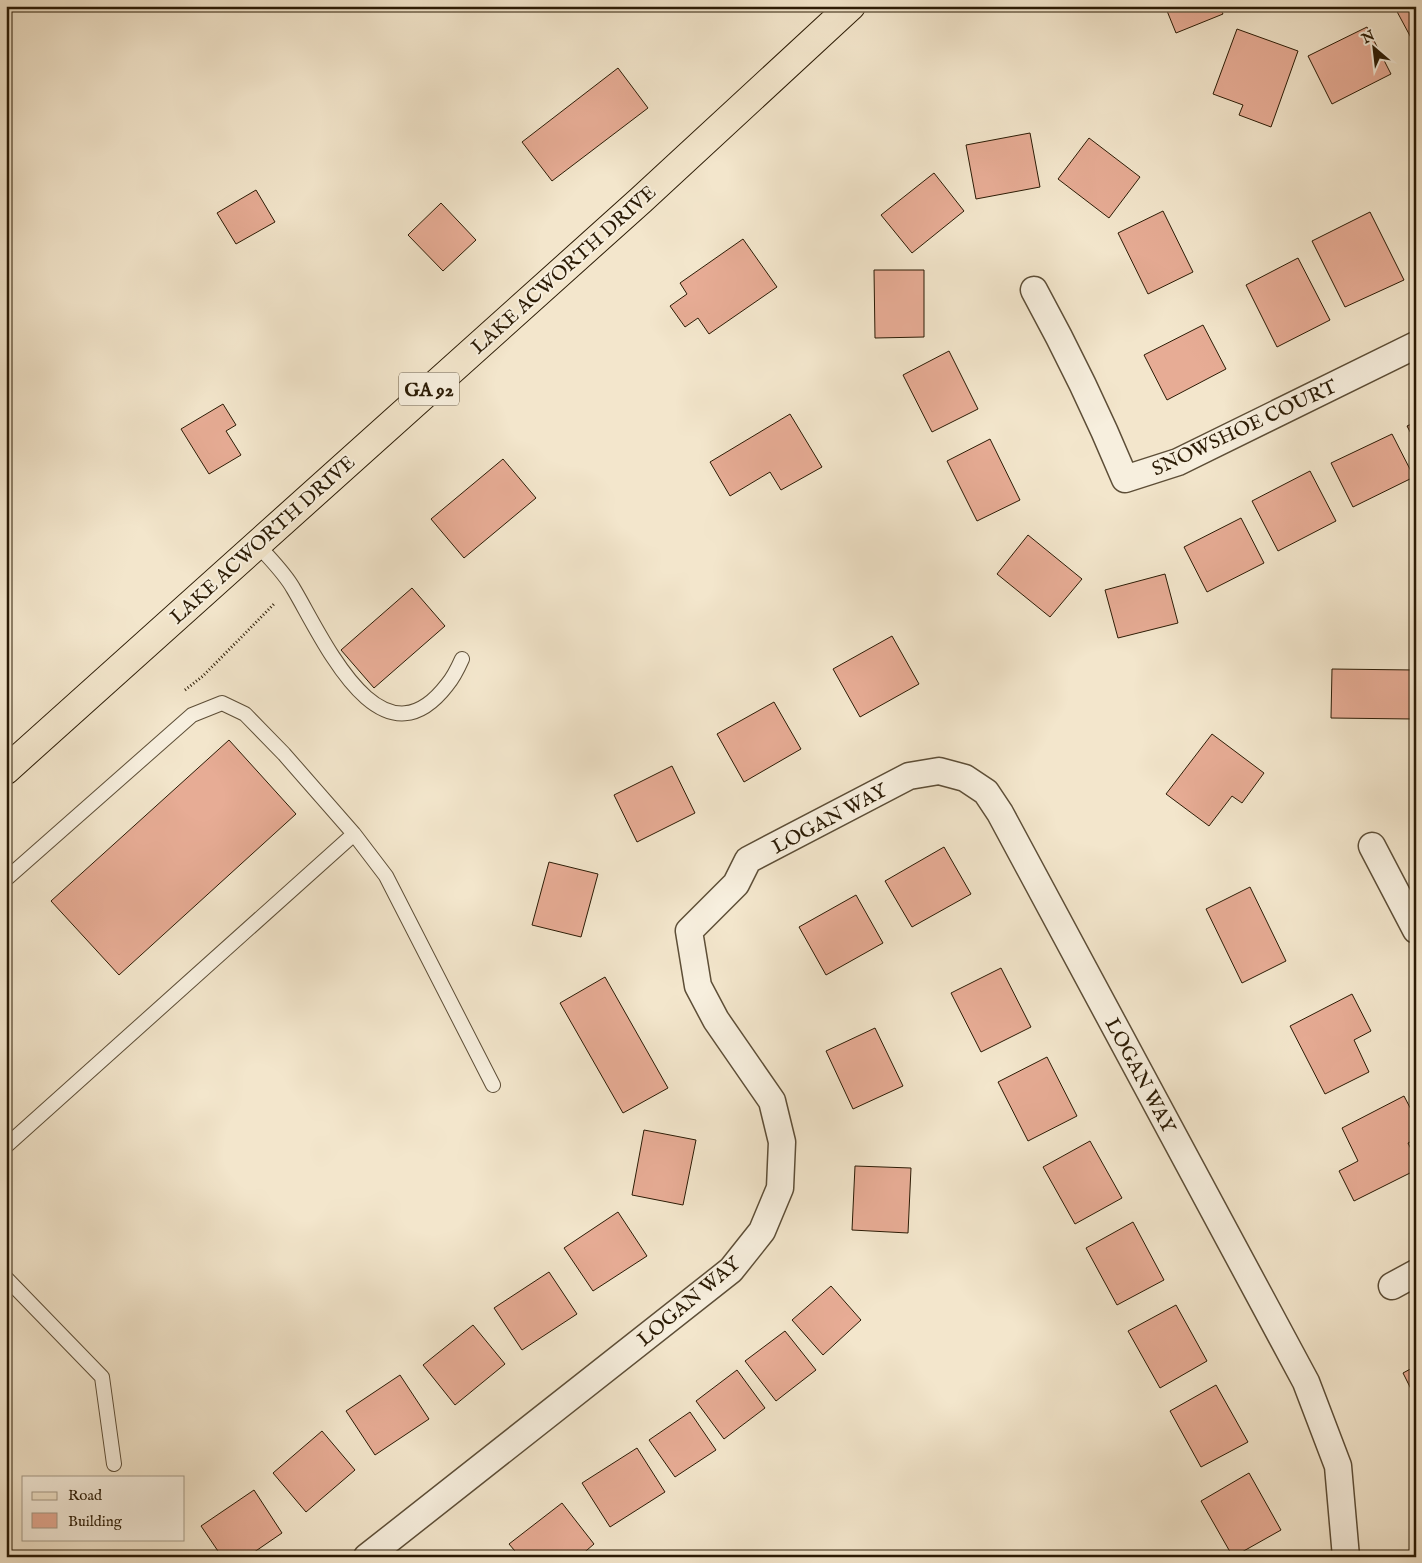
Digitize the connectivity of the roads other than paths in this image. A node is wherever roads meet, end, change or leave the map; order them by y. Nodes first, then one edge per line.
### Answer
1 (851, 6) edge
2 (1034, 290) dead end
3 (1416, 345) edge
4 (257, 544) junction
5 (462, 659) dead end
6 (6, 770) edge
7 (354, 834) junction
8 (1372, 846) dead end
9 (6, 880) edge
10 (1416, 930) edge
11 (494, 1085) dead end
12 (6, 1146) edge
13 (1416, 1273) edge
14 (6, 1278) edge
15 (1392, 1286) dead end
16 (114, 1464) dead end
17 (367, 1557) edge
18 (1346, 1557) edge

1 - 4 main road, LAKE ACWORTH DRIVE / GA 92
2 - 3 street, SNOWSHOE COURT
4 - 5 lane
4 - 6 main road, LAKE ACWORTH DRIVE / GA 92
7 - 9 lane
7 - 11 lane
7 - 12 lane
8 - 10 street
13 - 15 street
14 - 16 lane
17 - 18 street, LOGAN WAY

